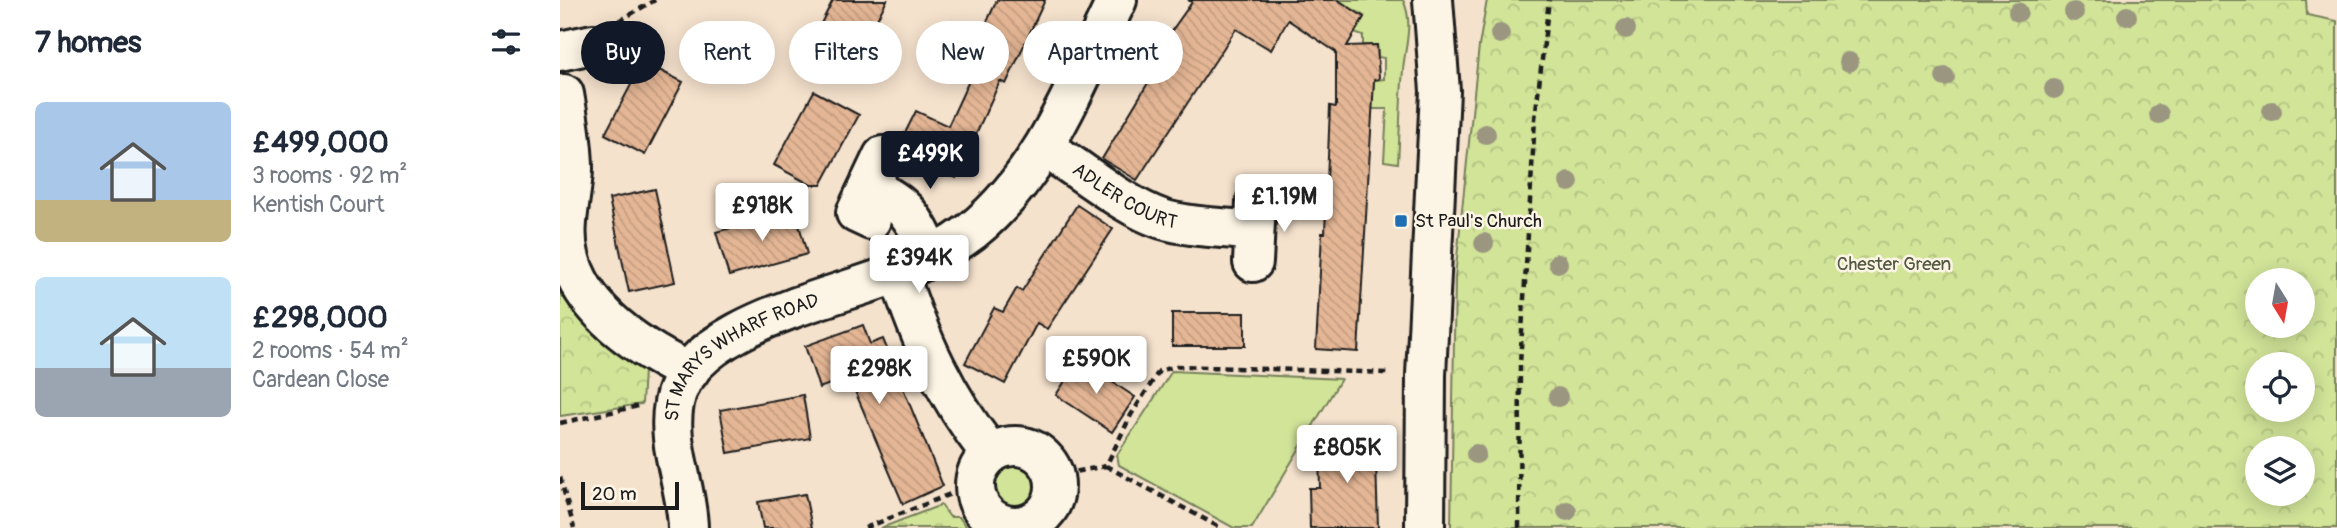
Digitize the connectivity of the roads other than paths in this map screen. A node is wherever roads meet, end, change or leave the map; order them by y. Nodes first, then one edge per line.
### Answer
1 (1118, 0) edge
2 (1433, 0) edge
3 (1461, 0) edge
4 (1440, 91) junction
5 (564, 94) dead end
6 (1045, 148) junction
7 (875, 188) dead end
8 (1255, 232) dead end
9 (932, 255) junction
10 (898, 272) junction
11 (682, 386) junction
12 (982, 469) junction
13 (688, 528) edge
14 (1425, 528) edge

1 - 6 street, ST MARYS WHARF ROAD
2 - 4 street
3 - 4 street
4 - 14 street
5 - 11 street
6 - 8 street, ADLER COURT
6 - 9 street, ST MARYS WHARF ROAD
7 - 9 street
9 - 10 street, ST MARYS WHARF ROAD
10 - 11 street, ST MARYS WHARF ROAD
10 - 12 street
11 - 13 street, ST MARYS WHARF ROAD
12 - 12 street

